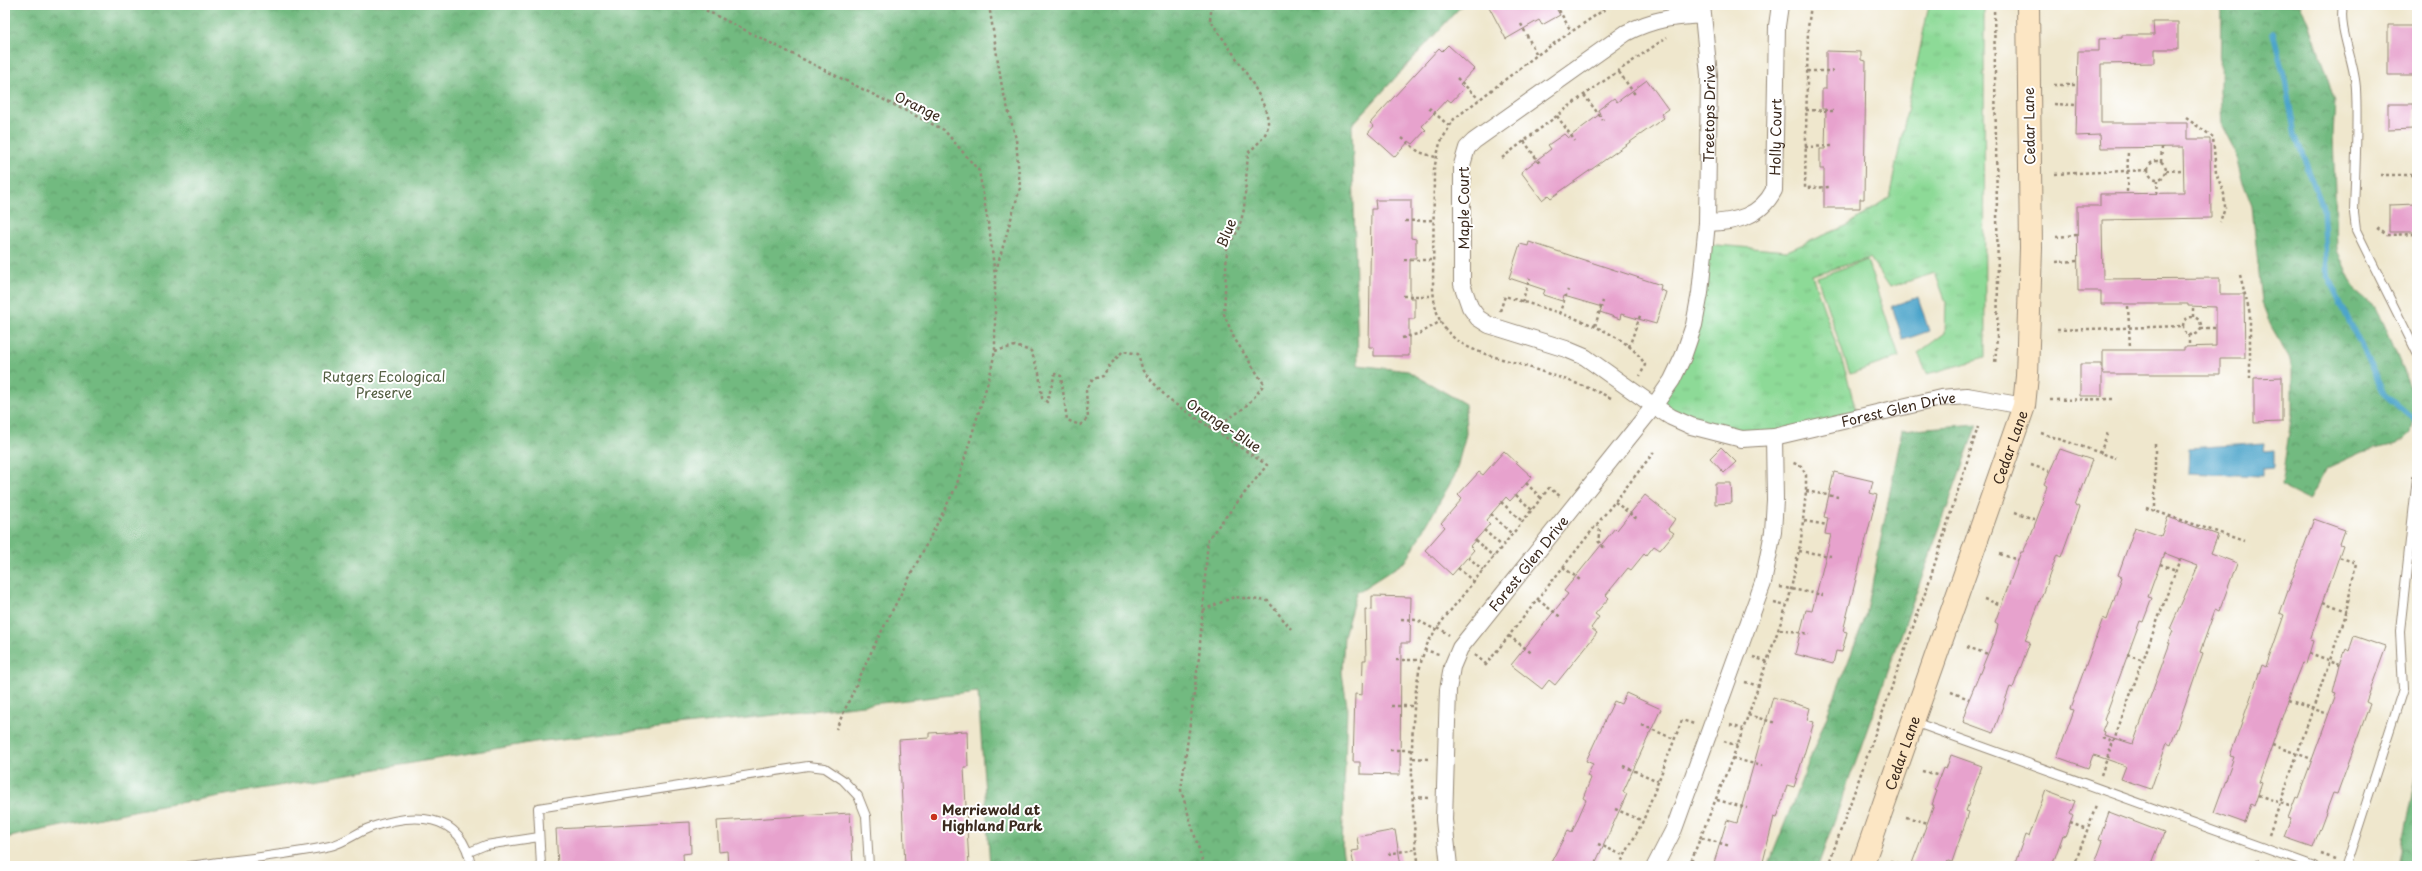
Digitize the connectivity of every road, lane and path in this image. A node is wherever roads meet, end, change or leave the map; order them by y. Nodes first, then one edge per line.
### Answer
1 (695, 5) edge
2 (989, 5) edge
3 (1212, 5) edge
4 (1556, 5) edge
5 (1599, 5) edge
6 (1611, 5) edge
7 (1780, 5) edge
8 (1811, 5) edge
9 (1994, 5) edge
10 (2028, 5) edge
11 (2343, 5) edge
12 (1702, 10) edge
13 (1602, 11) junction
14 (1520, 24) dead end
15 (1571, 31) junction
16 (1671, 34) dead end
17 (1537, 55) junction
18 (1807, 71) junction
19 (1833, 71) dead end
20 (1619, 72) junction
21 (1457, 78) dead end
22 (2054, 85) dead end
23 (2078, 85) dead end
24 (1584, 95) junction
25 (1636, 96) dead end
26 (1479, 99) junction
27 (2054, 104) dead end
28 (2076, 105) dead end
29 (1429, 108) dead end
30 (1806, 110) junction
31 (1833, 111) dead end
32 (1557, 116) junction
33 (2186, 118) dead end
34 (1604, 120) dead end
35 (1449, 126) junction
36 (1402, 138) dead end
37 (1524, 141) junction
38 (1575, 141) dead end
39 (1832, 146) dead end
40 (1805, 147) junction
41 (2162, 147) dead end
42 (2128, 150) dead end
43 (1435, 157) junction
44 (1502, 158) dead end
45 (2160, 162) junction
46 (1541, 165) dead end
47 (2148, 170) junction
48 (2183, 170) dead end
49 (2128, 171) junction
50 (2166, 171) junction
51 (2055, 174) dead end
52 (2380, 175) dead end
53 (2417, 175) edge
54 (2158, 180) junction
55 (1831, 187) dead end
56 (2128, 192) dead end
57 (2157, 194) dead end
58 (1405, 220) dead end
59 (1434, 220) junction
60 (2220, 222) dead end
61 (1707, 223) junction
62 (2377, 228) dead end
63 (2417, 234) edge
64 (2077, 235) dead end
65 (2056, 237) dead end
66 (1404, 260) dead end
67 (1433, 260) junction
68 (2078, 261) dead end
69 (2056, 262) dead end
70 (2240, 275) dead end
71 (995, 276) junction
72 (1530, 278) dead end
73 (1568, 290) dead end
74 (1403, 296) dead end
75 (1433, 296) junction
76 (1603, 301) dead end
77 (1522, 302) junction
78 (2128, 306) dead end
79 (2193, 306) dead end
80 (1641, 313) dead end
81 (1559, 314) junction
82 (2193, 317) junction
83 (1441, 321) junction
84 (1595, 326) junction
85 (2183, 326) junction
86 (1495, 327) junction
87 (2129, 327) junction
88 (2200, 328) junction
89 (2216, 328) dead end
90 (2057, 330) dead end
91 (2189, 335) junction
92 (1402, 338) dead end
93 (1629, 347) junction
94 (2189, 347) dead end
95 (2130, 348) dead end
96 (995, 351) junction
97 (2417, 353) edge
98 (1995, 364) dead end
99 (2250, 378) dead end
100 (1634, 383) junction
101 (2113, 399) dead end
102 (2050, 400) dead end
103 (1654, 406) junction
104 (2024, 406) junction
105 (1209, 427) junction
106 (1978, 427) dead end
107 (2108, 432) dead end
108 (2041, 433) dead end
109 (1774, 437) junction
110 (2155, 444) dead end
111 (1654, 452) dead end
112 (2100, 453) junction
113 (2116, 458) dead end
114 (1790, 461) dead end
115 (2031, 465) dead end
116 (2049, 471) dead end
117 (2417, 477) edge
118 (1526, 483) dead end
119 (1806, 491) junction
120 (1516, 495) dead end
121 (1838, 497) dead end
122 (1541, 498) dead end
123 (1501, 502) dead end
124 (1615, 502) junction
125 (2146, 508) dead end
126 (1532, 510) dead end
127 (2155, 511) junction
128 (2015, 512) dead end
129 (1491, 514) dead end
130 (1638, 520) dead end
131 (2036, 520) dead end
132 (1522, 521) dead end
133 (1804, 521) junction
134 (1597, 524) junction
135 (1827, 525) dead end
136 (1484, 530) dead end
137 (1512, 534) dead end
138 (1475, 540) dead end
139 (2244, 541) dead end
140 (1502, 546) dead end
141 (1605, 548) dead end
142 (1799, 551) junction
143 (2000, 554) dead end
144 (1831, 556) dead end
145 (1468, 557) dead end
146 (1494, 557) dead end
147 (2339, 557) dead end
148 (2180, 559) dead end
149 (2018, 560) dead end
150 (2160, 564) dead end
151 (1563, 567) junction
152 (1458, 568) dead end
153 (1483, 570) dead end
154 (2176, 570) junction
155 (1580, 580) dead end
156 (1474, 582) dead end
157 (1791, 590) junction
158 (1822, 595) dead end
159 (1984, 599) dead end
160 (1538, 600) junction
161 (2323, 602) dead end
162 (2002, 605) dead end
163 (1203, 610) junction
164 (2347, 611) junction
165 (1562, 618) dead end
166 (1401, 619) dead end
167 (1780, 629) junction
168 (1291, 630) dead end
169 (1436, 630) dead end
170 (1810, 634) dead end
171 (1509, 636) junction
172 (1967, 646) dead end
173 (2309, 653) dead end
174 (1533, 654) dead end
175 (1988, 654) dead end
176 (2127, 654) dead end
177 (1396, 660) dead end
178 (1421, 660) dead end
179 (2143, 660) junction
180 (2330, 660) junction
181 (2340, 664) dead end
182 (1485, 666) dead end
183 (1951, 692) dead end
184 (1969, 699) dead end
185 (2288, 700) dead end
186 (1391, 706) dead end
187 (1414, 706) dead end
188 (2313, 709) junction
189 (2328, 714) dead end
190 (1748, 715) junction
191 (1682, 720) dead end
192 (1914, 722) junction
193 (1776, 723) dead end
194 (1642, 725) dead end
195 (836, 729) dead end
196 (2103, 738) dead end
197 (1674, 739) junction
198 (2113, 742) junction
199 (2272, 745) dead end
200 (1390, 750) dead end
201 (1413, 750) dead end
202 (2298, 754) junction
203 (1732, 758) junction
204 (2312, 759) dead end
205 (1623, 766) dead end
206 (1762, 766) dead end
207 (1922, 771) dead end
208 (2101, 775) dead end
209 (1940, 776) dead end
210 (1658, 781) junction
211 (2258, 795) dead end
212 (1717, 800) junction
213 (2280, 803) junction
214 (2096, 806) dead end
215 (2292, 807) dead end
216 (1747, 808) dead end
217 (1615, 809) dead end
218 (1906, 817) dead end
219 (1643, 821) junction
220 (1928, 823) dead end
221 (2070, 823) dead end
222 (2087, 829) junction
223 (2269, 835) dead end
224 (539, 837) junction
225 (1702, 838) junction
226 (1598, 844) dead end
227 (1730, 846) dead end
228 (1416, 849) dead end
229 (469, 852) junction
230 (1388, 854) dead end
231 (1625, 856) junction
232 (2258, 858) dead end
233 (1890, 861) dead end
234 (189, 866) edge
235 (471, 866) edge
236 (541, 866) edge
237 (869, 866) edge
238 (1204, 866) edge
239 (1449, 866) edge
240 (1619, 866) edge
241 (1655, 866) edge
242 (1689, 866) edge
243 (1828, 866) edge
244 (1862, 866) edge
245 (1906, 866) edge
246 (2074, 866) edge
247 (2255, 866) edge
248 (2314, 866) edge
249 (2346, 866) edge

1 - 71 path, Orange
2 - 71 path
3 - 105 path, Blue
4 - 15 path
5 - 13 path
6 - 13 path
7 - 61 street, Holly Court
8 - 18 path
9 - 98 path
10 - 104 street, Cedar Lane
11 - 97 lane
12 - 61 street, Treetops Drive
12 - 86 street, Maple Court
13 - 15 path
14 - 17 path
15 - 17 path
16 - 20 path
17 - 26 path
18 - 19 path
18 - 30 path
20 - 24 path
20 - 25 path
21 - 26 path
22 - 23 path
24 - 32 path
24 - 34 path
26 - 35 path
27 - 28 path
29 - 35 path
30 - 31 path
30 - 40 path
32 - 37 path
32 - 38 path
33 - 60 path
35 - 43 path
36 - 43 path
37 - 44 path
37 - 46 path
39 - 40 path
40 - 55 path
41 - 45 path
42 - 49 path
43 - 59 path
45 - 47 path
45 - 50 path
47 - 49 path
47 - 54 path
48 - 50 path
49 - 51 path
49 - 56 path
50 - 54 path
52 - 53 path
54 - 57 path
58 - 59 path
59 - 67 path
61 - 103 street, Treetops Drive
62 - 63 path
64 - 65 path
66 - 67 path
67 - 75 path
68 - 69 path
70 - 99 path
71 - 96 path, Orange
72 - 77 path
73 - 81 path
74 - 75 path
75 - 83 path
76 - 84 path
77 - 81 path
77 - 86 path
78 - 87 path
79 - 82 path
80 - 93 path
81 - 84 path
82 - 85 path
82 - 88 path
83 - 92 path
83 - 100 path
84 - 93 path
85 - 87 path
85 - 91 path
86 - 100 street, Maple Court
87 - 90 path
87 - 95 path
88 - 89 path
88 - 91 path
91 - 94 path
93 - 100 path
96 - 105 path, Orange-Blue
96 - 195 path, Orange
100 - 103 street, Maple Court
101 - 102 path
103 - 109 street, Forest Glen Drive
103 - 239 street, Forest Glen Drive
104 - 109 street, Forest Glen Drive
104 - 192 street, Cedar Lane
105 - 163 path, Orange-Blue
106 - 243 path
107 - 112 path
108 - 112 path
109 - 241 street
110 - 127 path
111 - 124 path
112 - 113 path
114 - 119 path
115 - 116 path
117 - 249 lane
118 - 122 path
119 - 121 path
119 - 133 path
120 - 126 path
123 - 132 path
124 - 130 path
124 - 134 path
125 - 127 path
127 - 139 path
128 - 131 path
129 - 137 path
133 - 135 path
133 - 142 path
134 - 141 path
134 - 151 path
136 - 140 path
138 - 146 path
142 - 144 path
142 - 157 path
143 - 149 path
145 - 153 path
147 - 164 path
148 - 154 path
150 - 154 path
151 - 155 path
151 - 160 path
152 - 156 path
154 - 179 path
157 - 158 path
157 - 167 path
159 - 162 path
160 - 165 path
160 - 171 path
161 - 164 path
163 - 168 path
163 - 238 path, Orange-Blue
164 - 180 path
166 - 169 path
167 - 170 path
167 - 190 path
171 - 174 path
171 - 182 path
172 - 175 path
173 - 180 path
176 - 179 path
177 - 178 path
179 - 198 path
180 - 181 path
180 - 188 path
183 - 184 path
185 - 188 path
186 - 187 path
188 - 189 path
188 - 202 path
190 - 193 path
190 - 203 path
191 - 197 path
192 - 244 street, Cedar Lane
192 - 248 lane
194 - 197 path
196 - 198 path
197 - 210 path
198 - 208 path
199 - 202 path
200 - 201 path
202 - 204 path
202 - 213 path
203 - 206 path
203 - 212 path
205 - 210 path
207 - 209 path
210 - 219 path
211 - 213 path
212 - 216 path
212 - 225 path
213 - 215 path
213 - 223 path
214 - 222 path
217 - 219 path
218 - 220 path
219 - 231 path
221 - 222 path
222 - 246 path
224 - 229 lane
224 - 236 lane
224 - 237 lane
225 - 227 path
225 - 242 path
226 - 231 path
228 - 230 path
229 - 234 lane
229 - 235 lane
231 - 240 path
232 - 247 path
233 - 245 path

